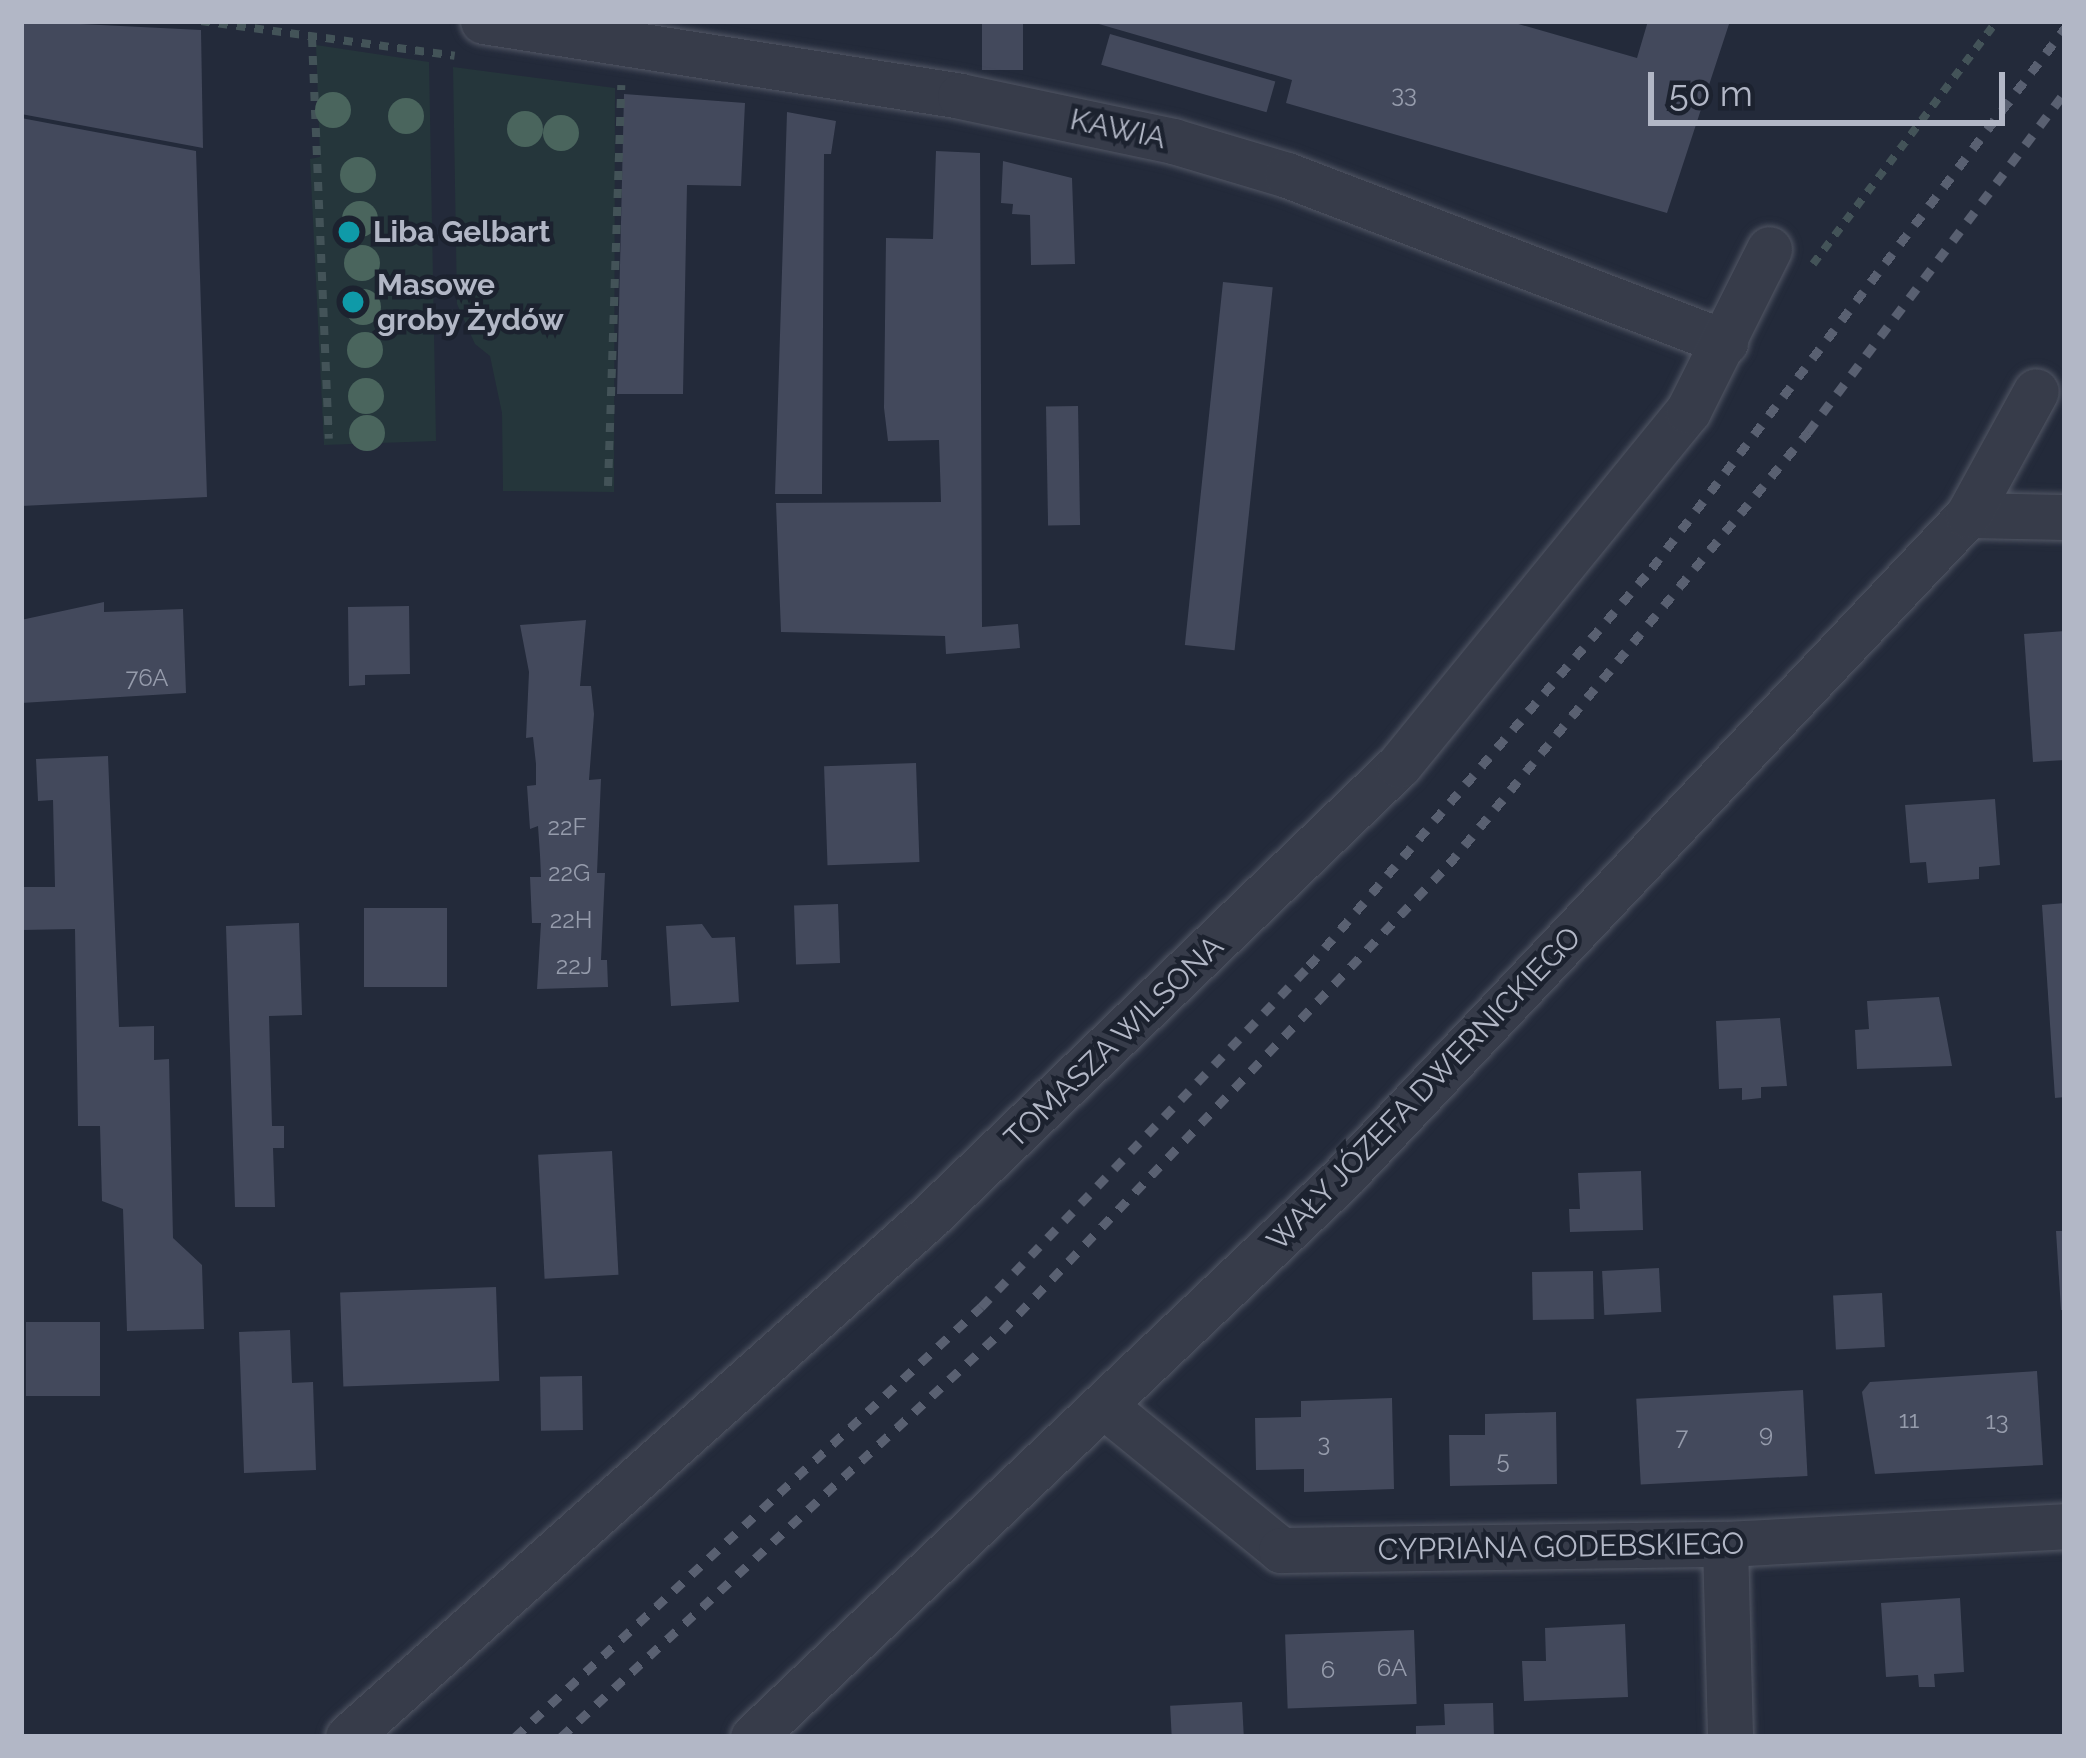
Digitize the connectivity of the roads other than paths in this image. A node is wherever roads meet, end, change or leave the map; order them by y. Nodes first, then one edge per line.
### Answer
1 (483, 21) edge
2 (1787, 262) road end
3 (1725, 342) junction
4 (2036, 391) dead end
5 (1968, 515) junction
6 (2065, 517) edge
7 (1108, 1408) junction
8 (2065, 1526) edge
9 (1725, 1544) junction
10 (348, 1737) edge
11 (753, 1737) edge
12 (1730, 1737) edge

1 - 3 street, KAWIA
2 - 3 street, TOMASZA WILSONA
3 - 10 street, TOMASZA WILSONA
4 - 5 street, WAŁY JÓZEFA DWERNICKIEGO
5 - 6 street
5 - 7 street, WAŁY JÓZEFA DWERNICKIEGO
7 - 9 street, CYPRIANA GODEBSKIEGO
7 - 11 street, WAŁY JÓZEFA DWERNICKIEGO
8 - 9 street, CYPRIANA GODEBSKIEGO
9 - 12 street

